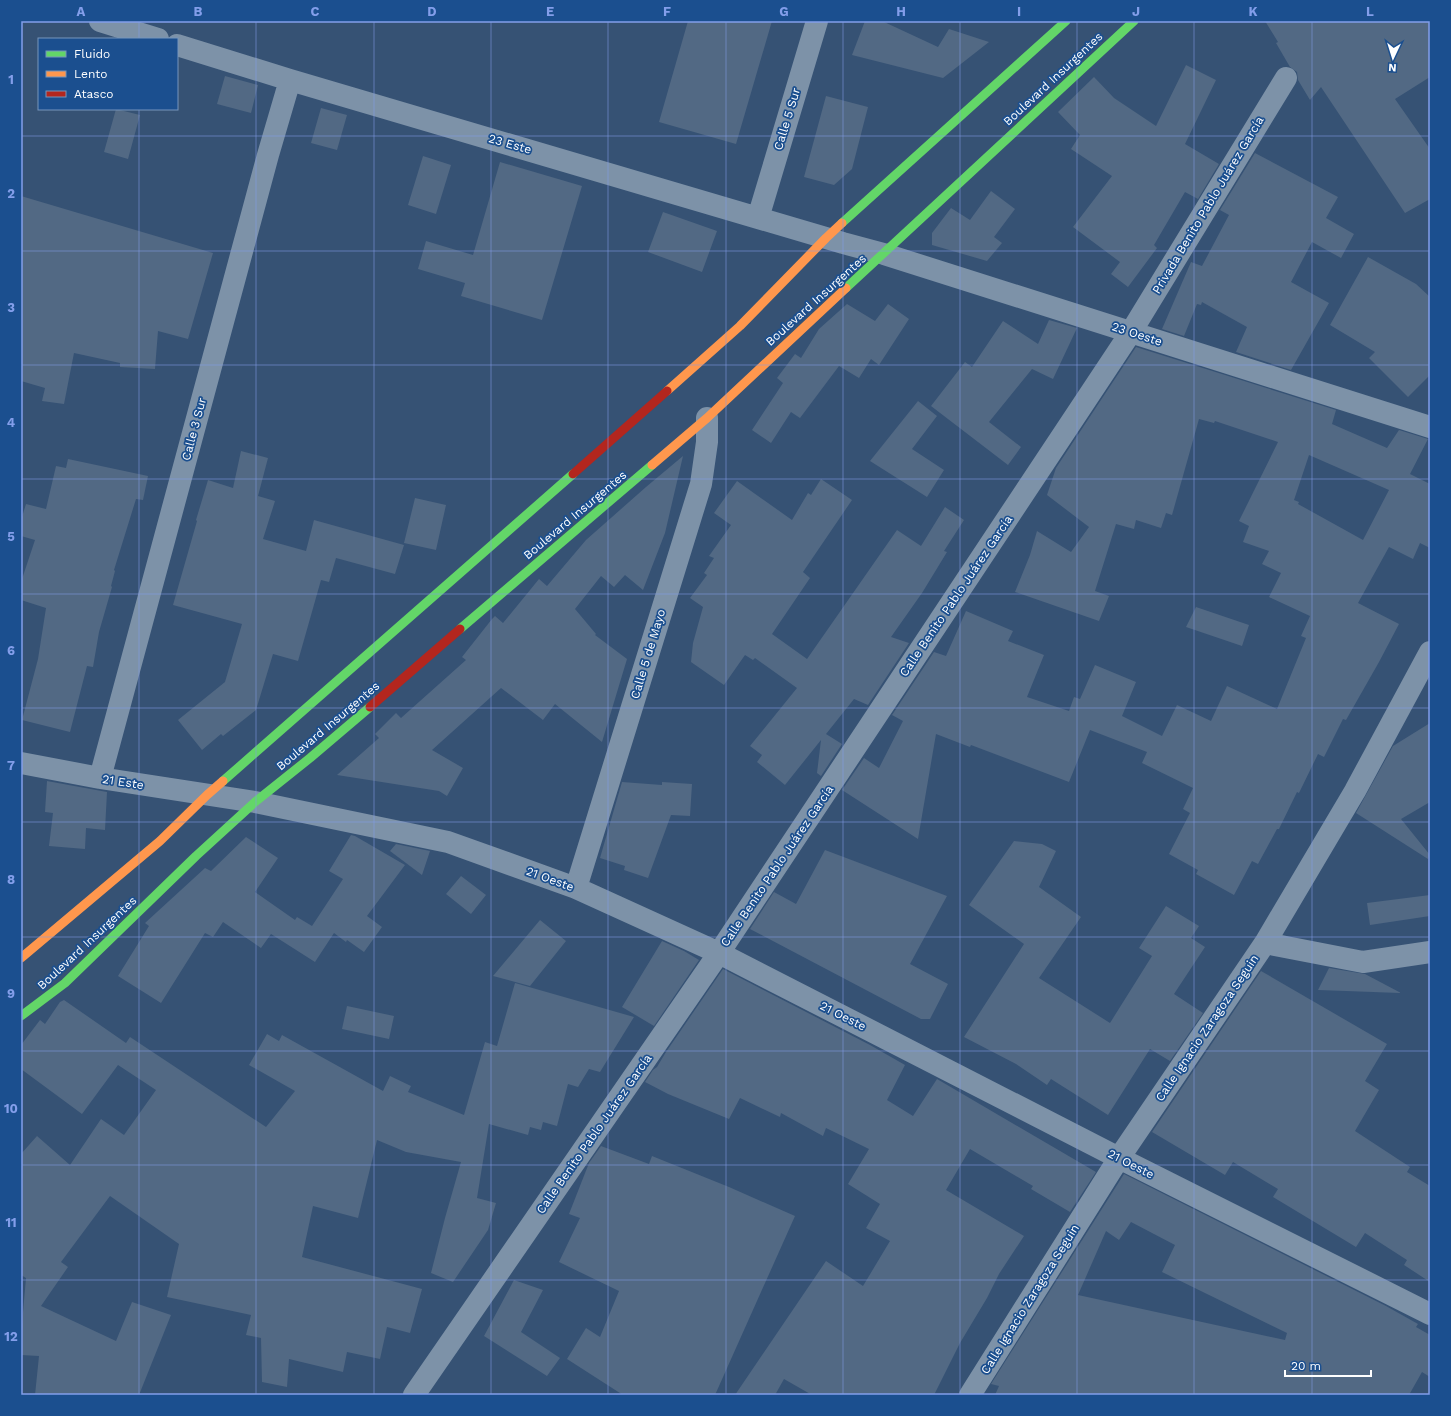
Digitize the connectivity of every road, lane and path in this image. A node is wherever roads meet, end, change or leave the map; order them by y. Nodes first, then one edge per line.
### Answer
1 (100, 21) edge
2 (817, 21) edge
3 (1066, 21) edge
4 (1134, 21) edge
5 (155, 38) edge
6 (178, 45) edge
7 (1286, 78) dead end
8 (290, 80) junction
9 (758, 218) junction
10 (834, 241) junction
11 (884, 254) junction
12 (1131, 332) junction
13 (707, 418) junction
14 (1430, 427) edge
15 (1430, 652) edge
16 (21, 763) edge
17 (100, 778) junction
18 (216, 796) junction
19 (255, 802) junction
20 (576, 888) junction
21 (1265, 943) junction
22 (1430, 952) edge
23 (719, 953) junction
24 (21, 958) edge
25 (21, 1016) edge
26 (1119, 1158) junction
27 (1430, 1314) edge
28 (414, 1395) edge
29 (970, 1395) edge

1 - 5 street
2 - 9 street, Calle 5 Sur
3 - 10 main road
4 - 11 main road, Boulevard Insurgentes
6 - 8 street, 23 Este
7 - 12 street, Privada Benito Pablo Juárez García
8 - 9 street, 23 Este
8 - 17 street, Calle 3 Sur
9 - 10 street, 23 Este
10 - 11 street, 23 Oeste
10 - 18 main road
11 - 12 street, 23 Oeste
11 - 13 main road, Boulevard Insurgentes
12 - 14 street, 23 Oeste
12 - 23 street, Calle Benito Pablo Juárez García
13 - 19 main road, Boulevard Insurgentes
13 - 20 street, Calle 5 de Mayo
15 - 21 street, Calle Ignacio Zaragoza Seguin
16 - 17 street, 21 Este
17 - 18 street, 21 Este
18 - 19 street, 21 Oeste
18 - 24 main road
19 - 20 street, 21 Oeste
19 - 25 main road, Boulevard Insurgentes
20 - 23 street, 21 Oeste
21 - 22 street
21 - 26 street, Calle Ignacio Zaragoza Seguin
23 - 26 street, 21 Oeste
23 - 28 street, Calle Benito Pablo Juárez García
26 - 27 street, 21 Oeste
26 - 29 street, Calle Ignacio Zaragoza Seguin

